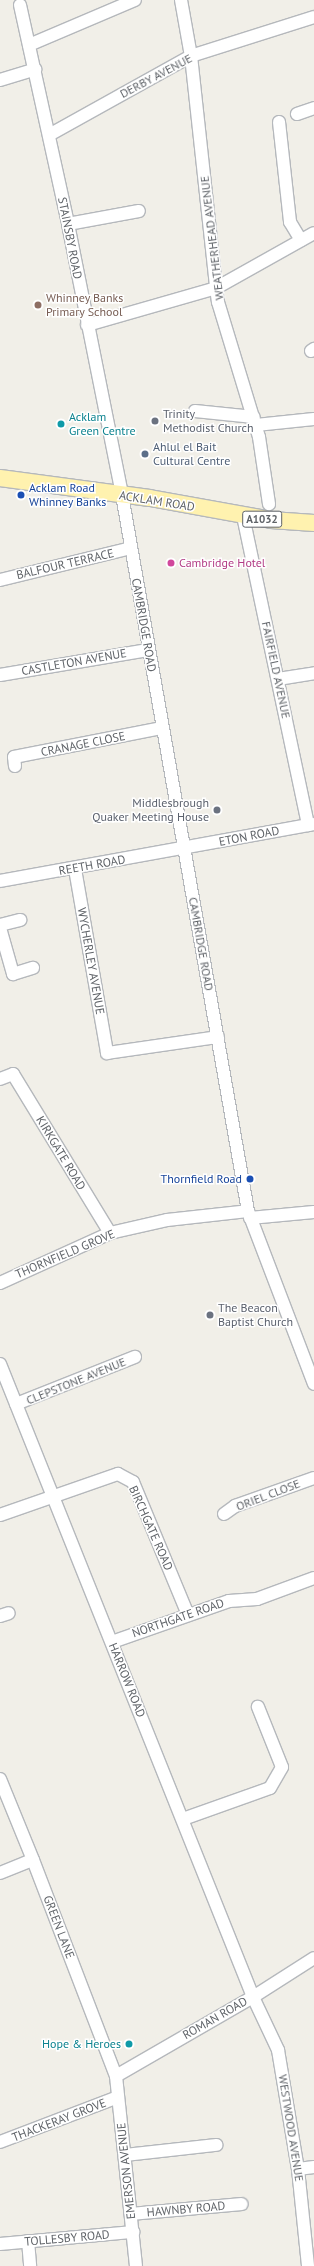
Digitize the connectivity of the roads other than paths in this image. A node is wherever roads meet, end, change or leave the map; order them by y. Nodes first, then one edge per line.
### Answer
1 (135, 0) edge
2 (181, 0) edge
3 (20, 5) dead end
4 (314, 17) edge
5 (29, 45) junction
6 (191, 56) junction
7 (35, 70) junction
8 (0, 80) edge
9 (314, 108) edge
10 (297, 114) dead end
11 (279, 122) dead end
12 (49, 135) junction
13 (139, 211) dead end
14 (68, 224) junction
15 (314, 233) edge
16 (301, 240) junction
17 (216, 288) junction
18 (87, 325) junction
19 (195, 411) dead end
20 (314, 419) edge
21 (255, 421) junction
22 (0, 478) edge
23 (122, 495) junction
24 (271, 498) dead end
25 (243, 516) junction
26 (314, 523) edge
27 (131, 548) junction
28 (0, 580) edge
29 (148, 650) junction
30 (314, 673) edge
31 (0, 675) edge
32 (278, 679) junction
33 (162, 728) junction
34 (16, 766) dead end
35 (311, 824) edge
36 (184, 848) junction
37 (75, 869) junction
38 (0, 881) edge
39 (20, 920) dead end
40 (0, 927) edge
41 (3, 951) edge
42 (34, 968) dead end
43 (218, 1036) junction
44 (0, 1079) edge
45 (314, 1212) edge
46 (249, 1214) junction
47 (110, 1233) junction
48 (0, 1283) edge
49 (135, 1357) dead end
50 (0, 1364) edge
51 (314, 1384) edge
52 (16, 1404) junction
53 (314, 1478) edge
54 (54, 1497) junction
55 (224, 1514) dead end
56 (0, 1515) edge
57 (314, 1578) edge
58 (188, 1615) junction
59 (112, 1642) junction
60 (258, 1707) dead end
61 (0, 1779) edge
62 (183, 1819) junction
63 (33, 1860) junction
64 (0, 1873) edge
65 (314, 1958) edge
66 (253, 1997) junction
67 (116, 2076) junction
68 (118, 2097) junction
69 (0, 2142) edge
70 (216, 2145) dead end
71 (125, 2155) junction
72 (314, 2167) edge
73 (298, 2169) junction
74 (242, 2204) dead end
75 (130, 2214) junction
76 (133, 2232) junction
77 (28, 2241) junction
78 (0, 2244) edge
79 (30, 2266) edge
80 (136, 2266) edge
81 (308, 2266) edge

1 - 5 street
2 - 6 street, WEATHERHEAD AVENUE
3 - 5 street, STAINSBY ROAD
4 - 6 street, DERBY AVENUE
5 - 7 street, STAINSBY ROAD
6 - 12 street, DERBY AVENUE
6 - 17 street, WEATHERHEAD AVENUE
7 - 8 street
7 - 12 street, STAINSBY ROAD
9 - 10 street
11 - 16 street
12 - 14 street, STAINSBY ROAD
13 - 14 street
14 - 18 street, STAINSBY ROAD
15 - 16 street
16 - 17 street
17 - 18 street
17 - 21 street, WEATHERHEAD AVENUE
18 - 23 street, STAINSBY ROAD
19 - 21 street
20 - 21 street
21 - 24 street, WEATHERHEAD AVENUE
22 - 23 main road, ACKLAM ROAD / A1032
23 - 25 main road, ACKLAM ROAD / A1032
23 - 27 street, CAMBRIDGE ROAD
25 - 26 main road, ACKLAM ROAD / A1032
25 - 32 street, FAIRFIELD AVENUE
27 - 28 street, BALFOUR TERRACE
27 - 29 street, CAMBRIDGE ROAD
29 - 31 street, CASTLETON AVENUE
29 - 33 street, CAMBRIDGE ROAD
30 - 32 street
32 - 35 street, FAIRFIELD AVENUE
33 - 34 street, CRANAGE CLOSE
33 - 36 street, CAMBRIDGE ROAD
35 - 36 street, ETON ROAD
36 - 37 street, REETH ROAD
36 - 43 street, CAMBRIDGE ROAD
37 - 38 street, REETH ROAD
37 - 43 street, WYCHERLEY AVENUE
39 - 40 street
40 - 41 street
41 - 42 street
43 - 46 street, CAMBRIDGE ROAD
44 - 47 street, KIRKGATE ROAD
45 - 46 street
46 - 47 street, THORNFIELD GROVE
46 - 51 street, CAMBRIDGE ROAD
47 - 48 street, THORNFIELD GROVE
49 - 52 street, CLEPSTONE AVENUE
50 - 52 street, HARROW ROAD
52 - 54 street, HARROW ROAD
53 - 55 street, ORIEL CLOSE
54 - 56 street, BIRCHGATE ROAD
54 - 58 street, BIRCHGATE ROAD
54 - 59 street, HARROW ROAD
57 - 58 street, NORTHGATE ROAD
58 - 59 street, NORTHGATE ROAD
59 - 62 street, HARROW ROAD
60 - 62 street
61 - 63 street, GREEN LANE
62 - 66 street, HARROW ROAD
63 - 64 street
63 - 67 street, GREEN LANE
65 - 66 street, ROMAN ROAD
66 - 67 street, ROMAN ROAD
66 - 73 street, WESTWOOD AVENUE
67 - 68 street, EMERSON AVENUE
68 - 69 street, THACKERAY GROVE
68 - 71 street, EMERSON AVENUE
70 - 71 street
71 - 75 street, EMERSON AVENUE
72 - 73 street
73 - 81 street, WESTWOOD AVENUE
74 - 75 street, HAWNBY ROAD
75 - 76 street, EMERSON AVENUE
76 - 77 street, TOLLESBY ROAD
76 - 80 street, EMERSON AVENUE
77 - 78 street, TOLLESBY ROAD
77 - 79 street

